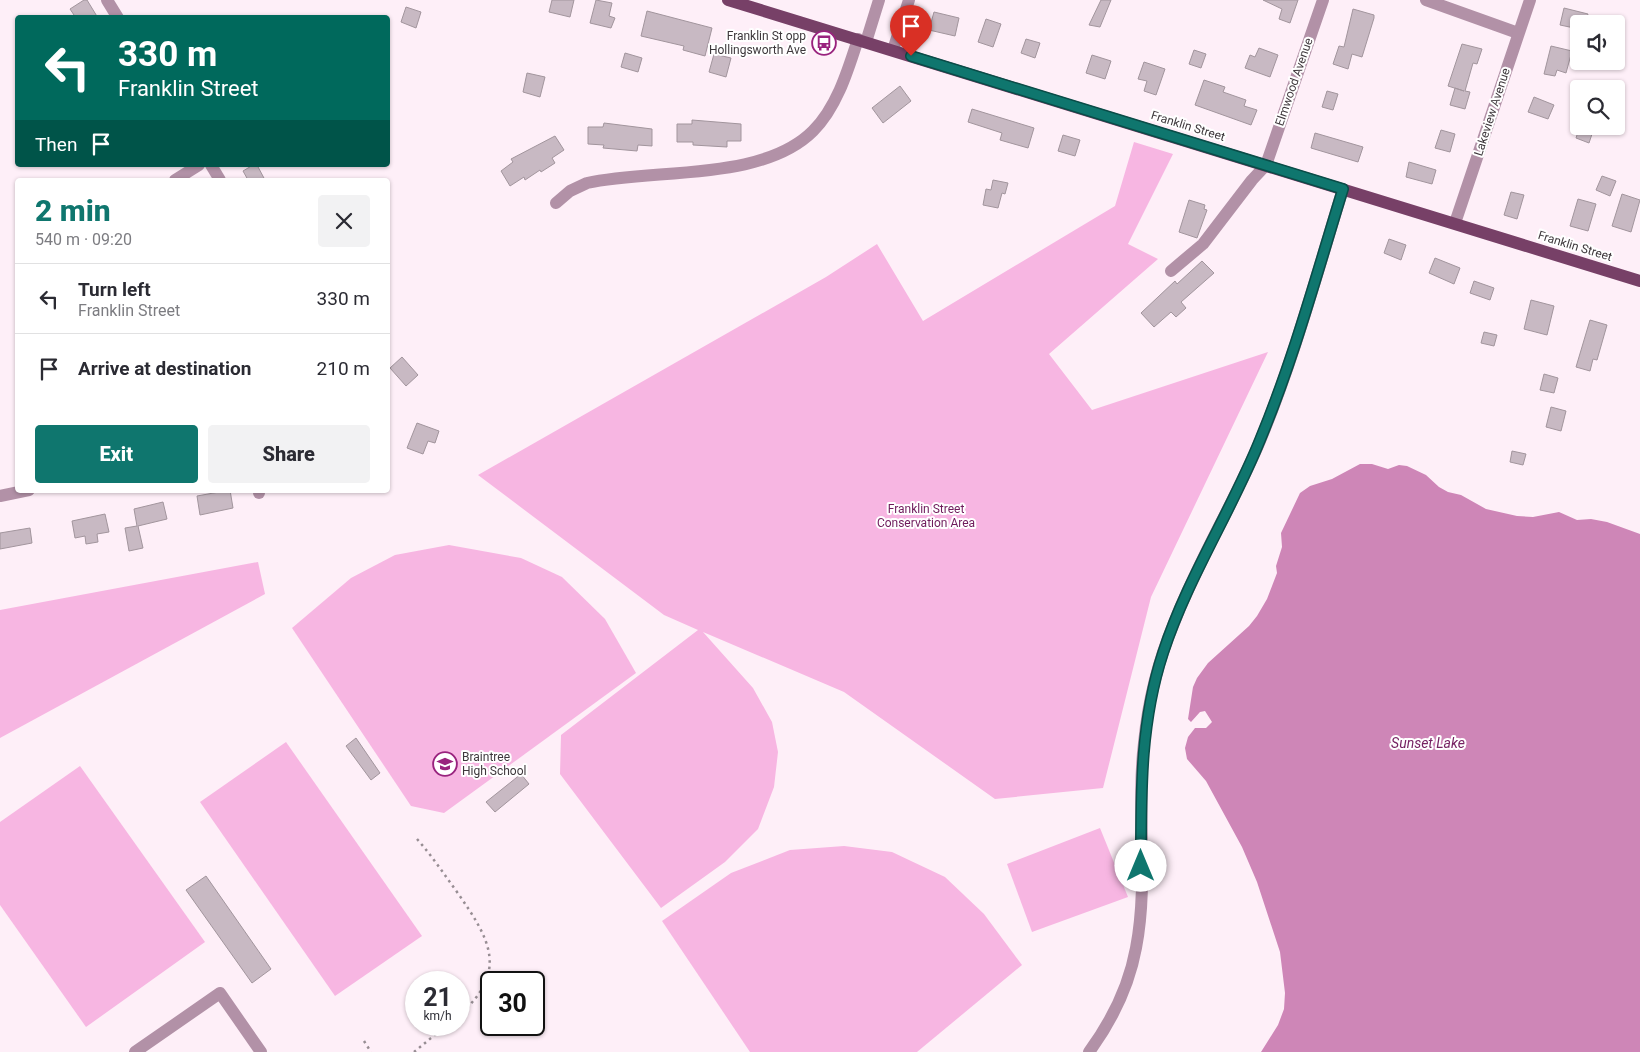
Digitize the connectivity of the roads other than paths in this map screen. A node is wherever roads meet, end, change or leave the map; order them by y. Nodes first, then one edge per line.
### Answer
1 (107, 0) edge
2 (728, 0) edge
3 (879, 0) edge
4 (909, 0) edge
5 (1323, 0) edge
6 (1426, 0) edge
7 (1530, 0) edge
8 (116, 15) edge
9 (1518, 33) junction
10 (862, 40) junction
11 (893, 50) junction
12 (1266, 165) junction
13 (196, 167) edge
14 (212, 167) edge
15 (178, 178) edge
16 (219, 178) edge
17 (1343, 189) junction
18 (556, 203) dead end
19 (1455, 223) junction
20 (1171, 271) dead end
21 (1640, 281) edge
22 (15, 493) edge
23 (0, 496) edge
24 (135, 1052) edge
25 (261, 1052) edge
26 (1089, 1052) edge

1 - 8 street
2 - 10 main road, Franklin Street
3 - 10 street
4 - 11 street
5 - 12 street, Elmwood Avenue
6 - 9 street
7 - 9 street, Lakeview Avenue
9 - 19 street, Lakeview Avenue
10 - 11 main road, Franklin Street
10 - 18 street
11 - 12 main road, Franklin Street
12 - 17 main road, Franklin Street
12 - 20 street
13 - 15 street
14 - 16 street
17 - 19 main road, Franklin Street
17 - 26 street
19 - 21 main road, Franklin Street
22 - 23 street
24 - 25 street

